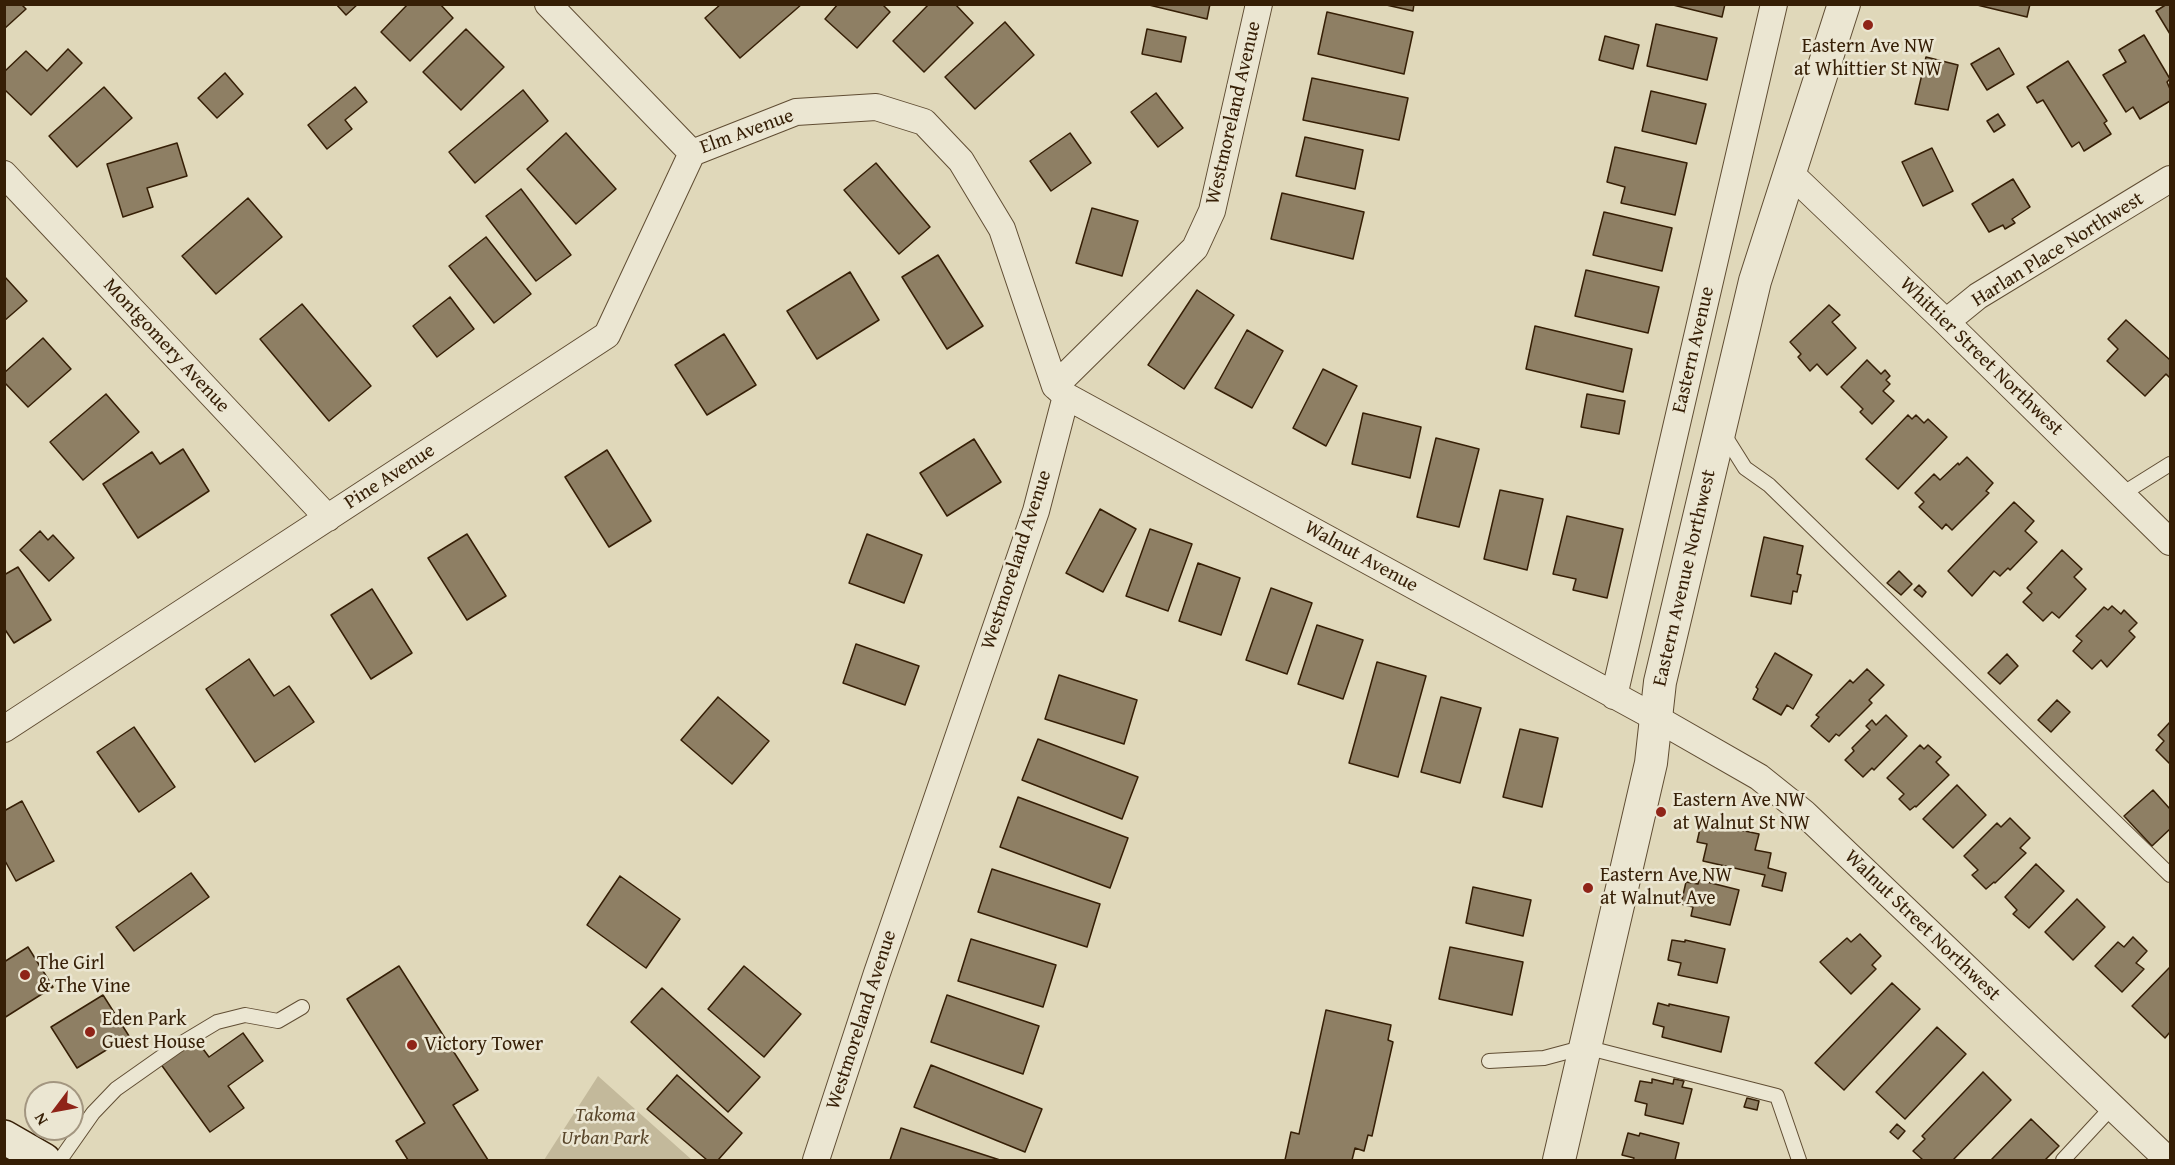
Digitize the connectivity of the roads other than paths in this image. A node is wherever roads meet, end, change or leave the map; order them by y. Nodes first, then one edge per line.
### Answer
1 (548, 4) edge
2 (1259, 4) edge
3 (1774, 4) edge
4 (1844, 4) edge
5 (692, 153) junction
6 (1790, 173) junction
7 (4, 174) edge
8 (2170, 179) edge
9 (1946, 322) junction
10 (1061, 391) junction
11 (1720, 428) junction
12 (2170, 464) edge
13 (2122, 494) junction
14 (328, 518) junction
15 (2170, 542) edge
16 (1614, 696) junction
17 (1656, 718) junction
18 (4, 729) edge
19 (2170, 875) edge
20 (302, 1007) dead end
21 (1585, 1047) junction
22 (1489, 1061) dead end
23 (2112, 1107) junction
24 (4, 1137) edge
25 (44, 1161) edge
26 (60, 1161) edge
27 (816, 1161) edge
28 (1559, 1161) edge
29 (1799, 1161) edge
30 (2063, 1161) edge
31 (2168, 1161) edge

1 - 5 street, Elm Avenue
2 - 10 street, Westmoreland Avenue
3 - 16 street, Eastern Avenue
4 - 6 street, Eastern Avenue Northwest
5 - 10 street, Elm Avenue
5 - 14 street, Pine Avenue
6 - 9 street, Whittier Street Northwest
6 - 11 street, Eastern Avenue Northwest
7 - 14 street, Montgomery Avenue
8 - 9 street, Harlan Place Northwest
9 - 13 street, Whittier Street Northwest
10 - 16 street, Walnut Avenue
10 - 27 street, Westmoreland Avenue
11 - 17 street, Eastern Avenue Northwest
11 - 19 lane
12 - 13 lane
13 - 15 street, Whittier Street Northwest
14 - 18 street, Pine Avenue
16 - 17 street, Walnut Avenue
17 - 21 street, Eastern Avenue Northwest
17 - 23 street, Walnut Street Northwest
20 - 26 lane
21 - 22 lane
21 - 28 street, Eastern Avenue Northwest
21 - 29 lane
23 - 30 lane
23 - 31 street, Walnut Street Northwest
24 - 25 main road

